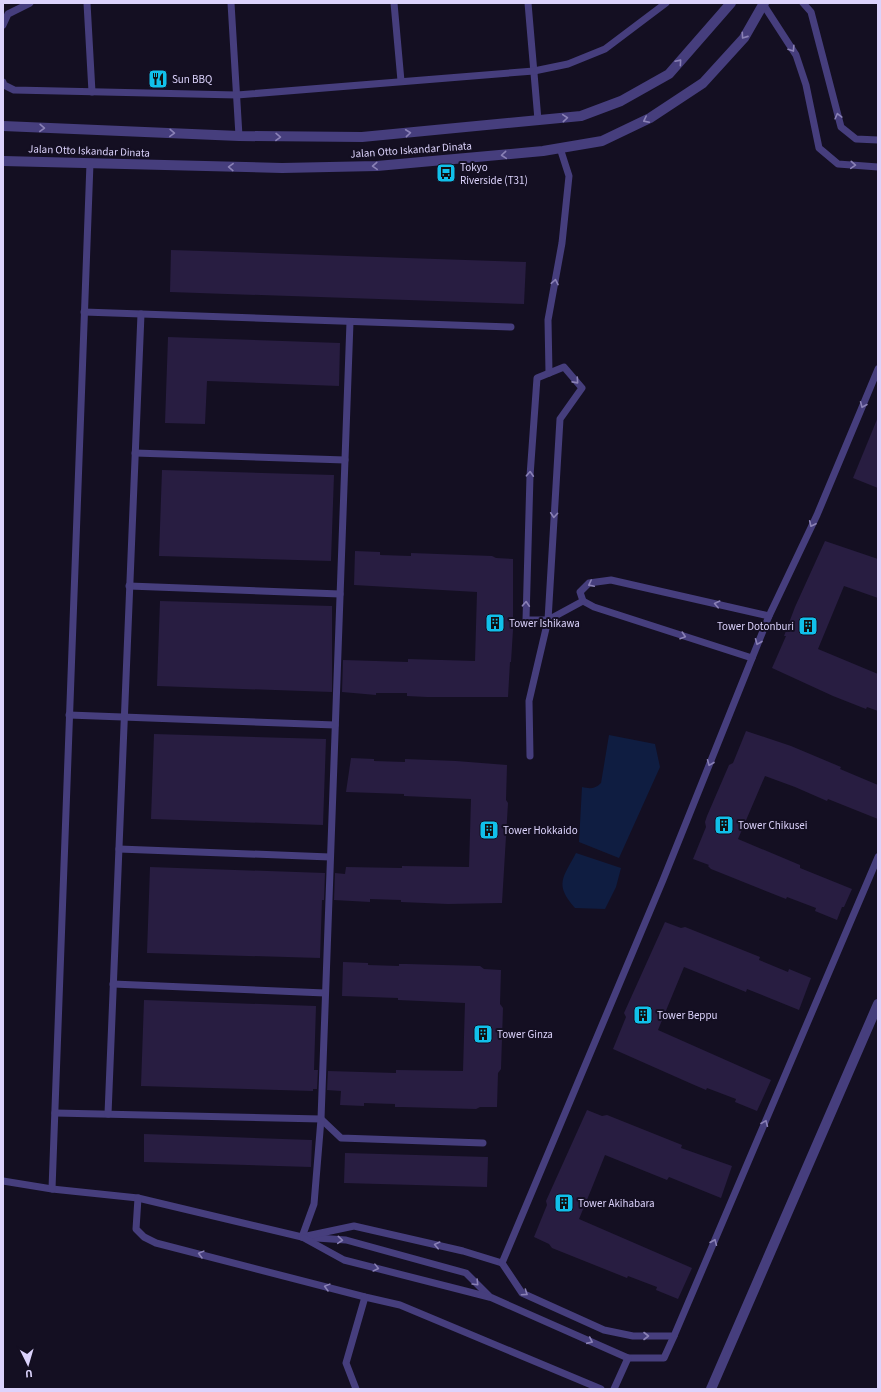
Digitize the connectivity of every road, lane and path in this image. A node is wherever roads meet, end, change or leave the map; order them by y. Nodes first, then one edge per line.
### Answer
1 (30, 3) edge
2 (87, 3) edge
3 (231, 3) edge
4 (394, 3) edge
5 (528, 3) edge
6 (666, 3) edge
7 (731, 3) edge
8 (763, 3) edge
9 (803, 3) edge
10 (3, 25) edge
11 (534, 72) junction
12 (401, 81) junction
13 (3, 82) edge
14 (92, 92) junction
15 (237, 95) junction
16 (538, 120) junction
17 (3, 126) edge
18 (239, 136) junction
19 (878, 140) edge
20 (560, 148) junction
21 (3, 160) edge
22 (90, 163) junction
23 (878, 167) edge
24 (84, 312) junction
25 (141, 314) junction
26 (350, 322) junction
27 (510, 327) dead end
28 (878, 369) edge
29 (549, 373) junction
30 (135, 453) junction
31 (345, 460) junction
32 (130, 586) junction
33 (340, 594) junction
34 (583, 601) junction
35 (769, 616) junction
36 (548, 620) junction
37 (752, 658) junction
38 (69, 715) junction
39 (124, 717) junction
40 (335, 725) junction
41 (530, 756) dead end
42 (119, 849) junction
43 (330, 857) junction
44 (878, 857) edge
45 (113, 984) junction
46 (325, 993) junction
47 (878, 1004) edge
48 (54, 1113) junction
49 (108, 1114) junction
50 (321, 1119) junction
51 (483, 1143) dead end
52 (3, 1181) edge
53 (52, 1189) junction
54 (138, 1198) junction
55 (302, 1237) junction
56 (502, 1263) junction
57 (364, 1297) junction
58 (490, 1297) junction
59 (674, 1336) junction
60 (628, 1358) junction
61 (356, 1389) edge
62 (601, 1389) edge
63 (614, 1389) edge
64 (711, 1389) edge

1 - 10 lane
2 - 14 lane
3 - 15 lane
4 - 12 lane
5 - 11 lane
6 - 11 lane
16 -> 7 street, Jalan Otto Iskandar Dinata
8 -> 20 street, Jalan Otto Iskandar Dinata
8 -> 23 lane
19 -> 9 lane
11 - 12 lane
11 - 16 lane
12 - 15 lane
13 - 14 lane
14 - 15 lane
15 - 18 lane
18 -> 16 street, Jalan Otto Iskandar Dinata
17 -> 18 street, Jalan Otto Iskandar Dinata
20 -> 22 street, Jalan Otto Iskandar Dinata
29 -> 20 lane
21 - 22 street, Jalan Otto Iskandar Dinata
22 - 24 lane
24 - 25 lane
24 - 38 lane
25 - 26 lane
25 - 30 lane
26 - 27 lane
26 - 31 lane
28 -> 35 lane
36 -> 29 lane
29 -> 36 lane
30 - 31 lane
30 - 32 lane
31 - 33 lane
32 - 33 lane
32 - 39 lane
33 - 40 lane
35 -> 34 lane
34 - 36 lane
34 -> 37 lane
35 -> 37 lane
36 - 41 lane
37 -> 56 lane
38 - 39 lane
38 - 48 lane
39 - 40 lane
39 - 42 lane
40 - 43 lane
42 - 43 lane
42 - 45 lane
43 - 46 lane
59 -> 44 lane
45 - 46 lane
45 - 49 lane
46 - 50 lane
47 - 64 street
48 - 49 lane
48 - 53 lane
49 - 50 lane
50 - 51 lane
50 - 55 lane
52 - 53 lane
53 - 54 lane
54 - 55 lane
57 -> 54 lane
56 -> 55 lane
55 -> 58 lane
55 -> 58 lane
56 -> 59 lane
57 - 61 lane
57 - 62 lane
58 -> 60 lane
59 - 60 lane
60 - 63 lane

